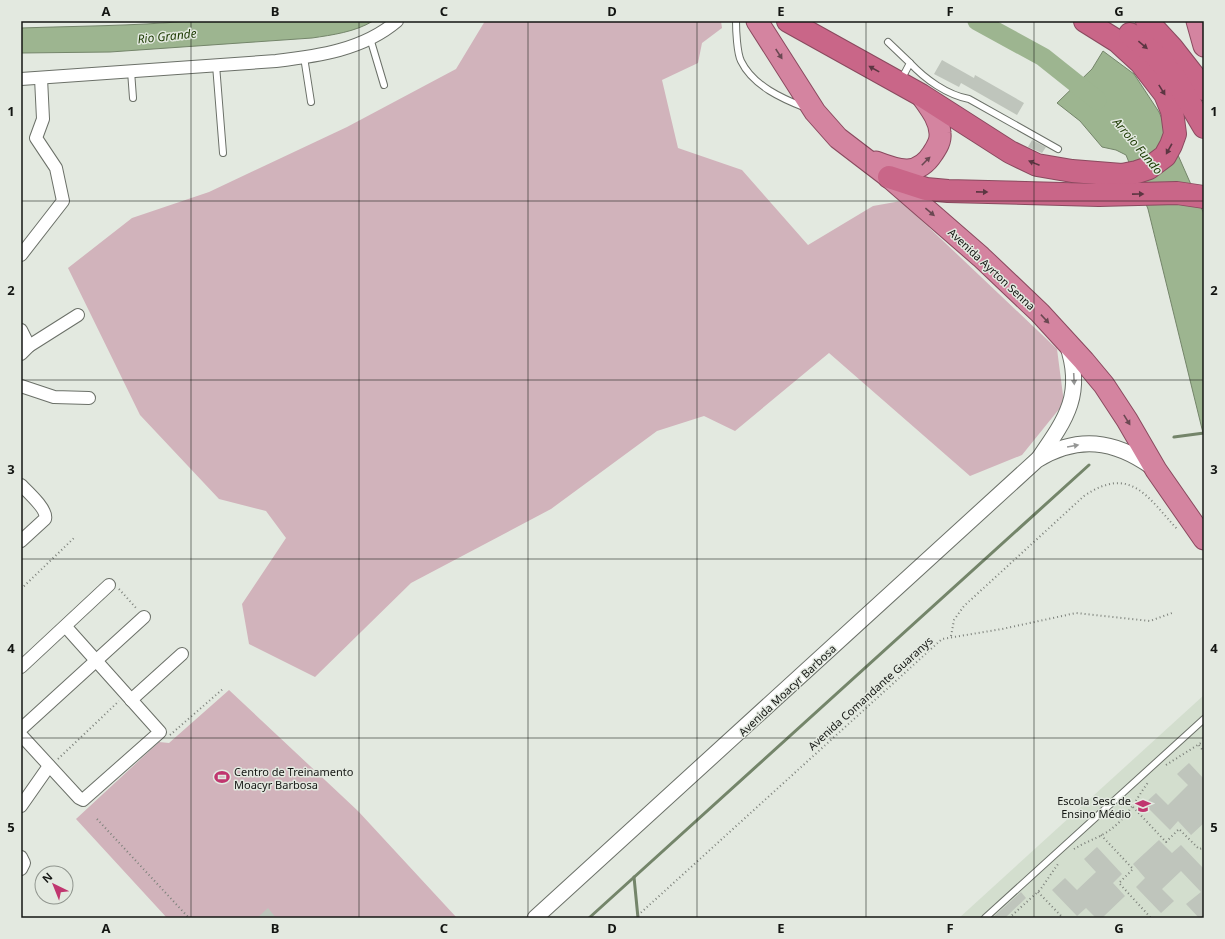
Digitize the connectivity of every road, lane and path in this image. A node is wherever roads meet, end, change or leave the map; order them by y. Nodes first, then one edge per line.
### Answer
1 (397, 21) edge
2 (736, 21) edge
3 (757, 21) edge
4 (788, 21) edge
5 (1085, 21) edge
6 (1112, 21) edge
7 (1146, 21) edge
8 (1157, 21) edge
9 (370, 38) junction
10 (888, 42) dead end
11 (1172, 48) junction
12 (304, 58) junction
13 (910, 63) junction
14 (216, 65) junction
15 (131, 71) junction
16 (41, 78) junction
17 (21, 80) edge
18 (899, 83) junction
19 (384, 85) dead end
20 (1204, 89) edge
21 (921, 95) junction
22 (133, 98) dead end
23 (312, 102) dead end
24 (815, 112) junction
25 (1204, 127) edge
26 (1058, 149) dead end
27 (223, 153) dead end
28 (864, 158) junction
29 (889, 177) junction
30 (1204, 197) edge
31 (26, 243) edge
32 (21, 255) edge
33 (78, 315) dead end
34 (21, 330) edge
35 (1066, 341) junction
36 (25, 350) edge
37 (21, 386) edge
38 (89, 398) dead end
39 (1037, 460) junction
40 (1156, 470) junction
41 (21, 485) edge
42 (1182, 535) dead end
43 (75, 537) dead end
44 (1204, 539) edge
45 (21, 541) edge
46 (109, 585) joint
47 (21, 589) edge
48 (1172, 613) dead end
49 (144, 617) joint
50 (66, 627) junction
51 (950, 636) junction
52 (182, 654) dead end
53 (96, 660) junction
54 (21, 667) edge
55 (224, 688) dead end
56 (129, 697) junction
57 (1204, 719) edge
58 (1198, 724) junction
59 (1204, 729) edge
60 (21, 730) edge
61 (160, 732) junction
62 (21, 735) edge
63 (1204, 741) edge
64 (1198, 745) junction
65 (1204, 752) edge
66 (49, 766) junction
67 (1162, 768) dead end
68 (1153, 776) dead end
69 (21, 806) edge
70 (1133, 807) junction
71 (97, 819) dead end
72 (1101, 835) junction
73 (1204, 848) edge
74 (1072, 850) dead end
75 (21, 857) edge
76 (1062, 860) dead end
77 (21, 869) edge
78 (1038, 892) junction
79 (189, 918) edge
80 (536, 918) edge
81 (635, 918) edge
82 (985, 918) edge
83 (1009, 918) edge
84 (1063, 918) edge
85 (1152, 918) edge

1 - 9 street
2 - 24 lane
3 -> 24 highway, Avenida Ayrton Senna
18 -> 4 highway
5 -> 21 highway
6 -> 25 highway
7 - 11 highway
8 - 11 highway
9 - 12 street
9 - 19 lane
10 - 13 lane
11 - 20 highway
12 - 14 street
12 - 23 lane
13 - 18 lane
13 - 26 lane
14 - 15 street
14 - 27 lane
15 - 16 street
15 - 22 lane
16 - 17 street
16 - 31 street
18 - 21 highway
28 -> 21 highway
24 - 28 highway, Avenida Ayrton Senna
28 - 29 highway, Avenida Ayrton Senna
29 -> 30 highway
29 -> 35 highway, Avenida Ayrton Senna
31 - 32 street
33 - 36 street
34 - 36 street
35 -> 39 street, Avenida Moacyr Barbosa
35 -> 40 highway, Avenida Ayrton Senna
37 - 38 street
39 -> 40 street, Avenida Moacyr Barbosa
39 - 80 street, Avenida Moacyr Barbosa
40 - 44 highway, Avenida Ayrton Senna
41 - 45 street
42 - 51 path
43 - 47 path
46 - 49 path
46 - 50 street
48 - 51 path, Avenida Comandante Guaranys
49 - 53 street
50 - 53 street
50 - 54 street
51 - 81 path, Avenida Comandante Guaranys
52 - 56 street
53 - 56 street
53 - 60 street
55 - 61 path
56 - 61 street
56 - 66 path
57 - 58 lane
58 - 59 lane
58 - 82 lane
61 - 66 street
62 - 66 street
63 - 64 path
64 - 65 path
64 - 67 path
66 - 69 street
68 - 70 path
70 - 72 path
70 - 73 path
71 - 79 path
72 - 74 path
72 - 85 path
75 - 77 street
76 - 78 path
78 - 83 path
78 - 84 path

